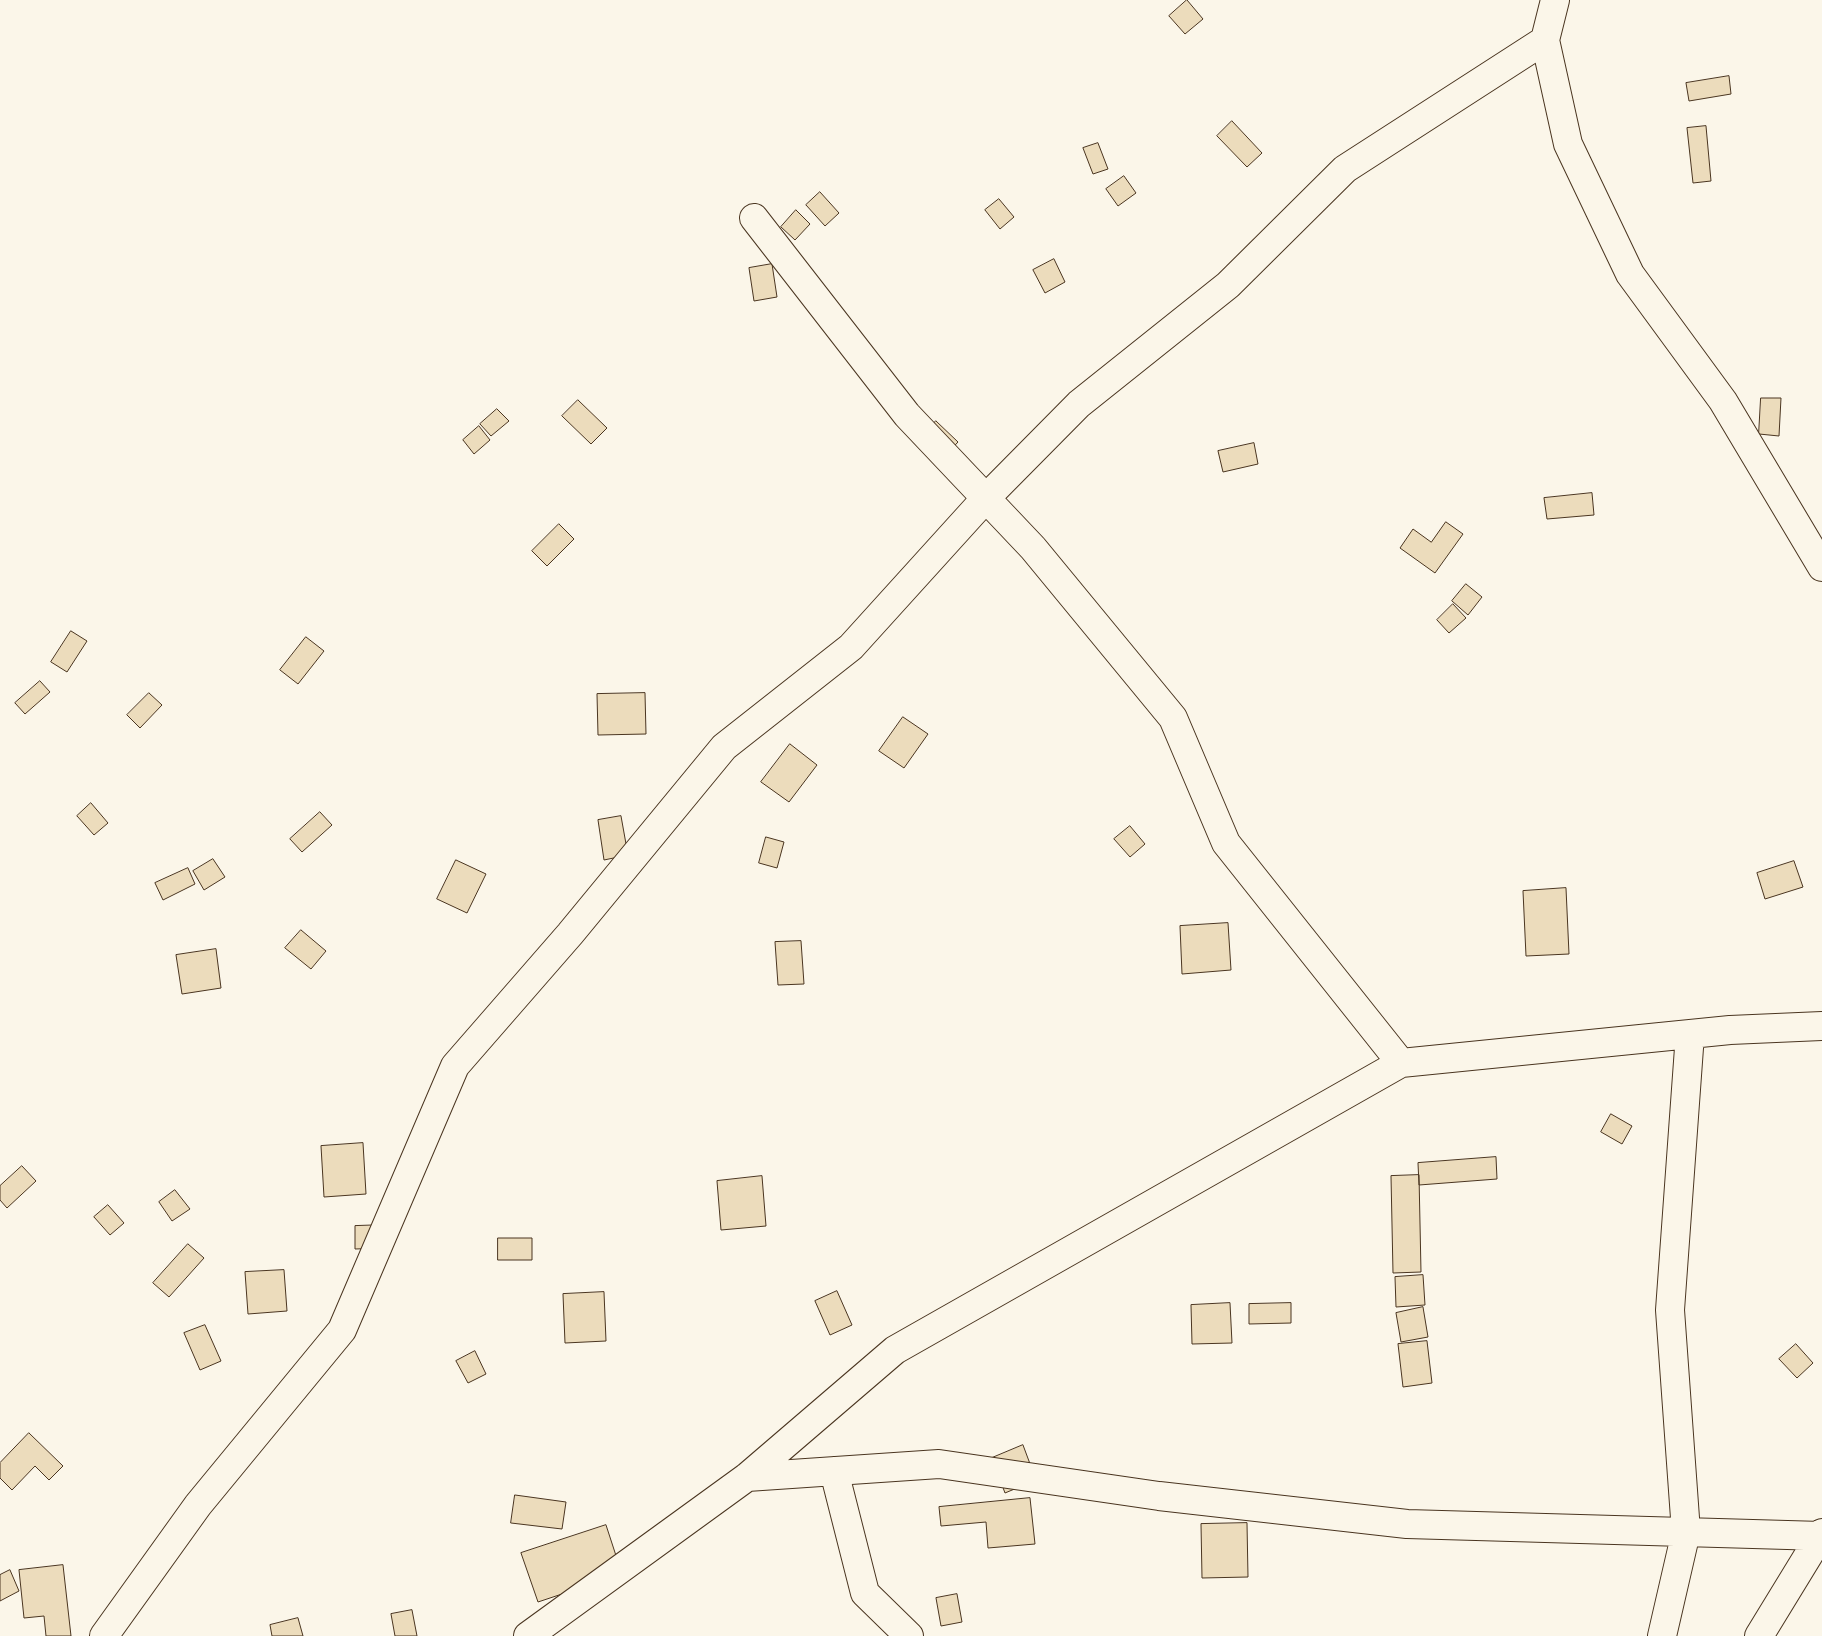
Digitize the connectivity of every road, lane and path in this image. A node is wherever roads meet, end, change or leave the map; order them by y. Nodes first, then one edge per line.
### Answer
1 (1555, 0) edge
2 (1545, 40) junction
3 (754, 218) dead end
4 (986, 498) junction
5 (1822, 568) edge
6 (1822, 1026) edge
7 (1690, 1034) junction
8 (1401, 1063) junction
9 (834, 1471) junction
10 (747, 1477) junction
11 (1686, 1532) junction
12 (1822, 1535) edge
13 (104, 1636) edge
14 (528, 1636) edge
15 (909, 1636) edge
16 (1662, 1636) edge
17 (1759, 1636) edge

1 - 2 street
2 - 4 street
2 - 5 street
3 - 4 street
4 - 8 street
4 - 13 street
6 - 7 street
7 - 8 street
7 - 11 street
8 - 10 street
9 - 10 street
9 - 11 street
9 - 15 street
10 - 14 street
11 - 12 street
11 - 16 street
12 - 17 street

